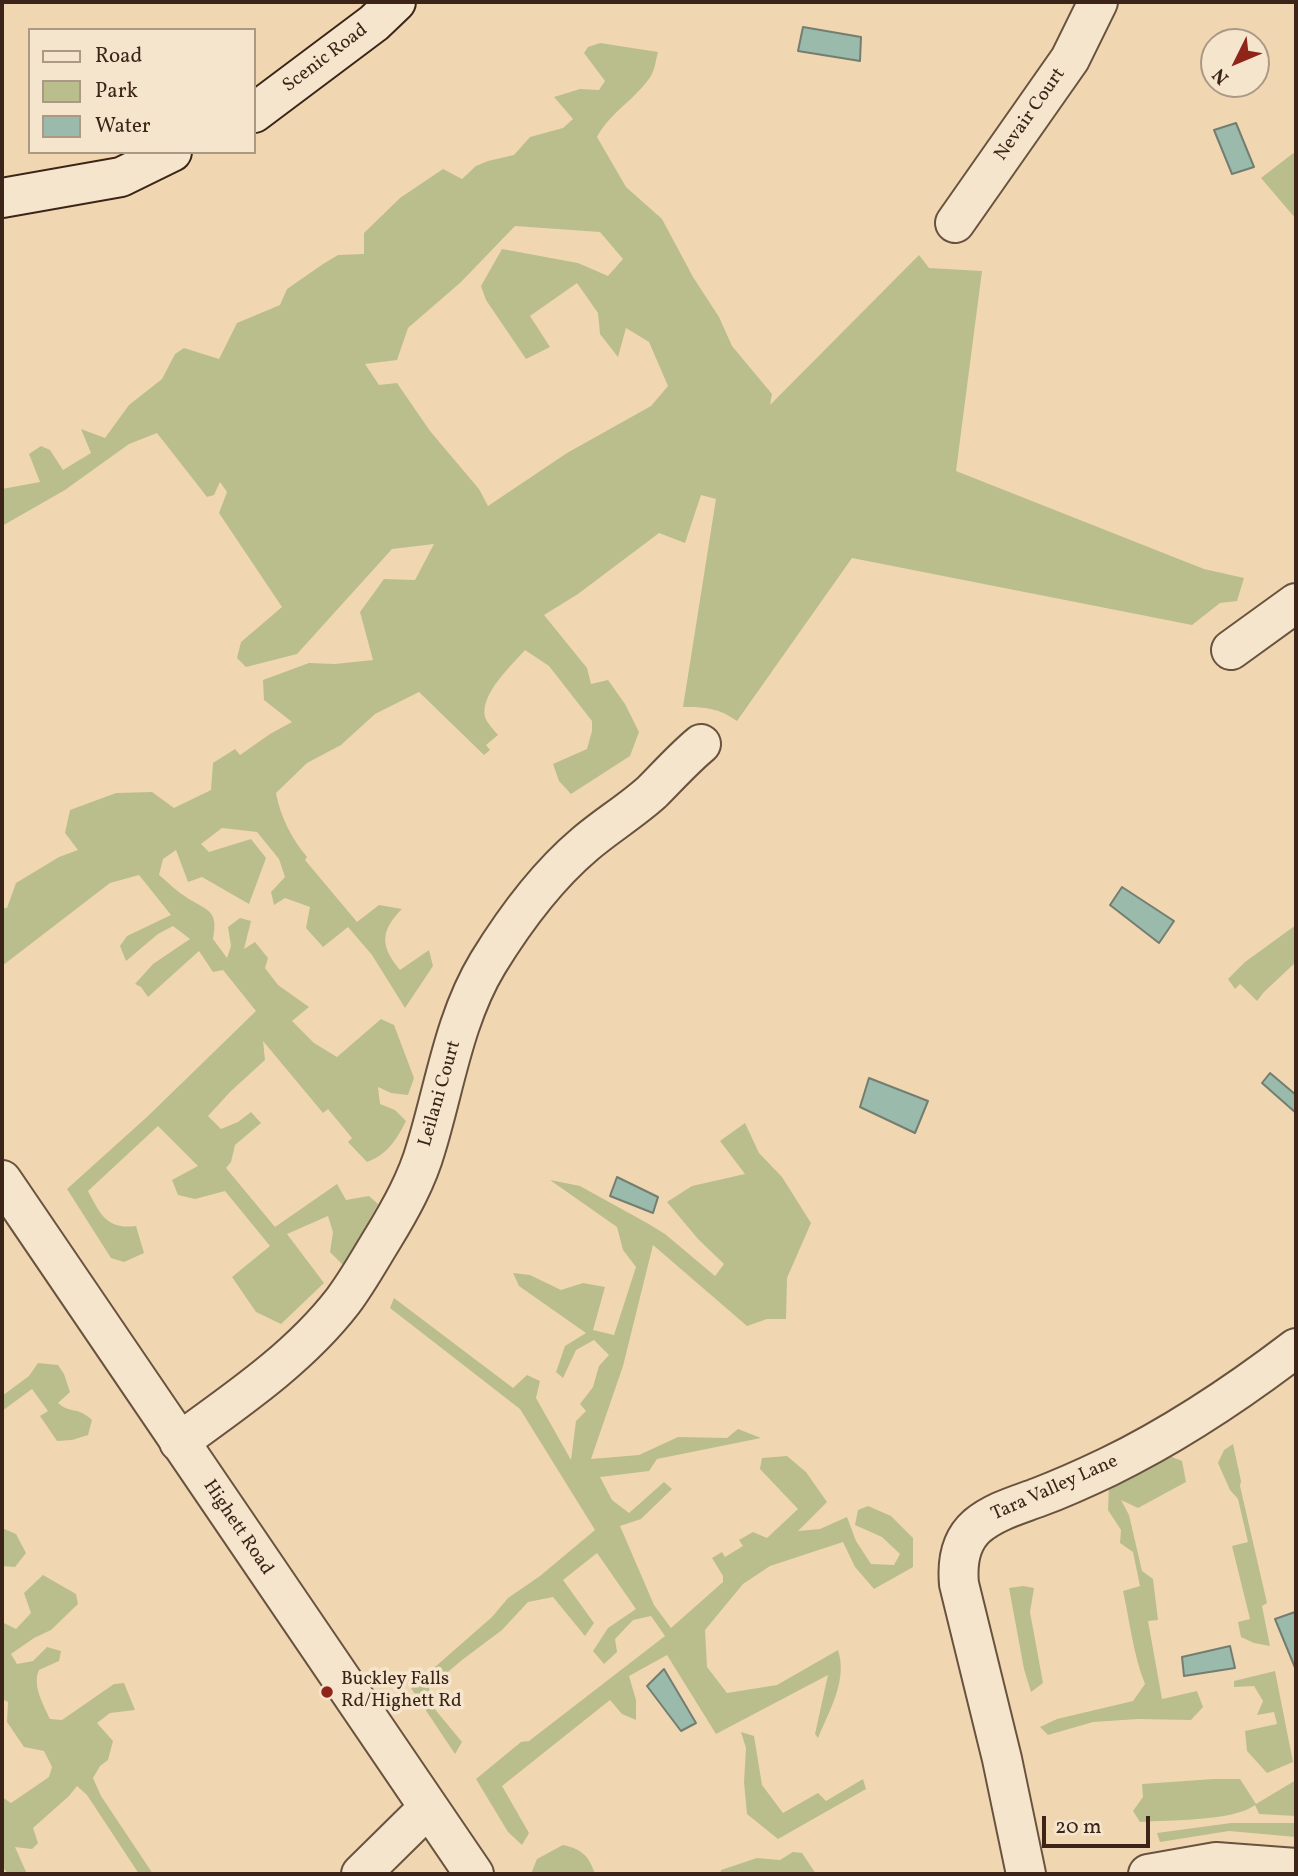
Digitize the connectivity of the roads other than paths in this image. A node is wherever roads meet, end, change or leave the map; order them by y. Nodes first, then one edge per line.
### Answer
1 (396, 2) edge
2 (1098, 2) edge
3 (256, 112) edge
4 (168, 154) edge
5 (2, 198) edge
6 (955, 223) dead end
7 (1296, 603) edge
8 (1231, 650) dead end
9 (701, 744) dead end
10 (2, 1180) edge
11 (1296, 1348) edge
12 (179, 1442) junction
13 (428, 1809) junction
14 (1296, 1868) edge
15 (361, 1874) edge
16 (474, 1874) edge
17 (1026, 1874) edge
18 (1148, 1874) edge

1 - 3 street, Scenic Road
2 - 6 street, Nevair Court
4 - 5 street
7 - 8 street
9 - 12 street, Leilani Court
10 - 12 street, Highett Road
11 - 17 street, Tara Valley Lane
12 - 13 street, Highett Road
13 - 15 street
13 - 16 street, Highett Road
14 - 18 street

